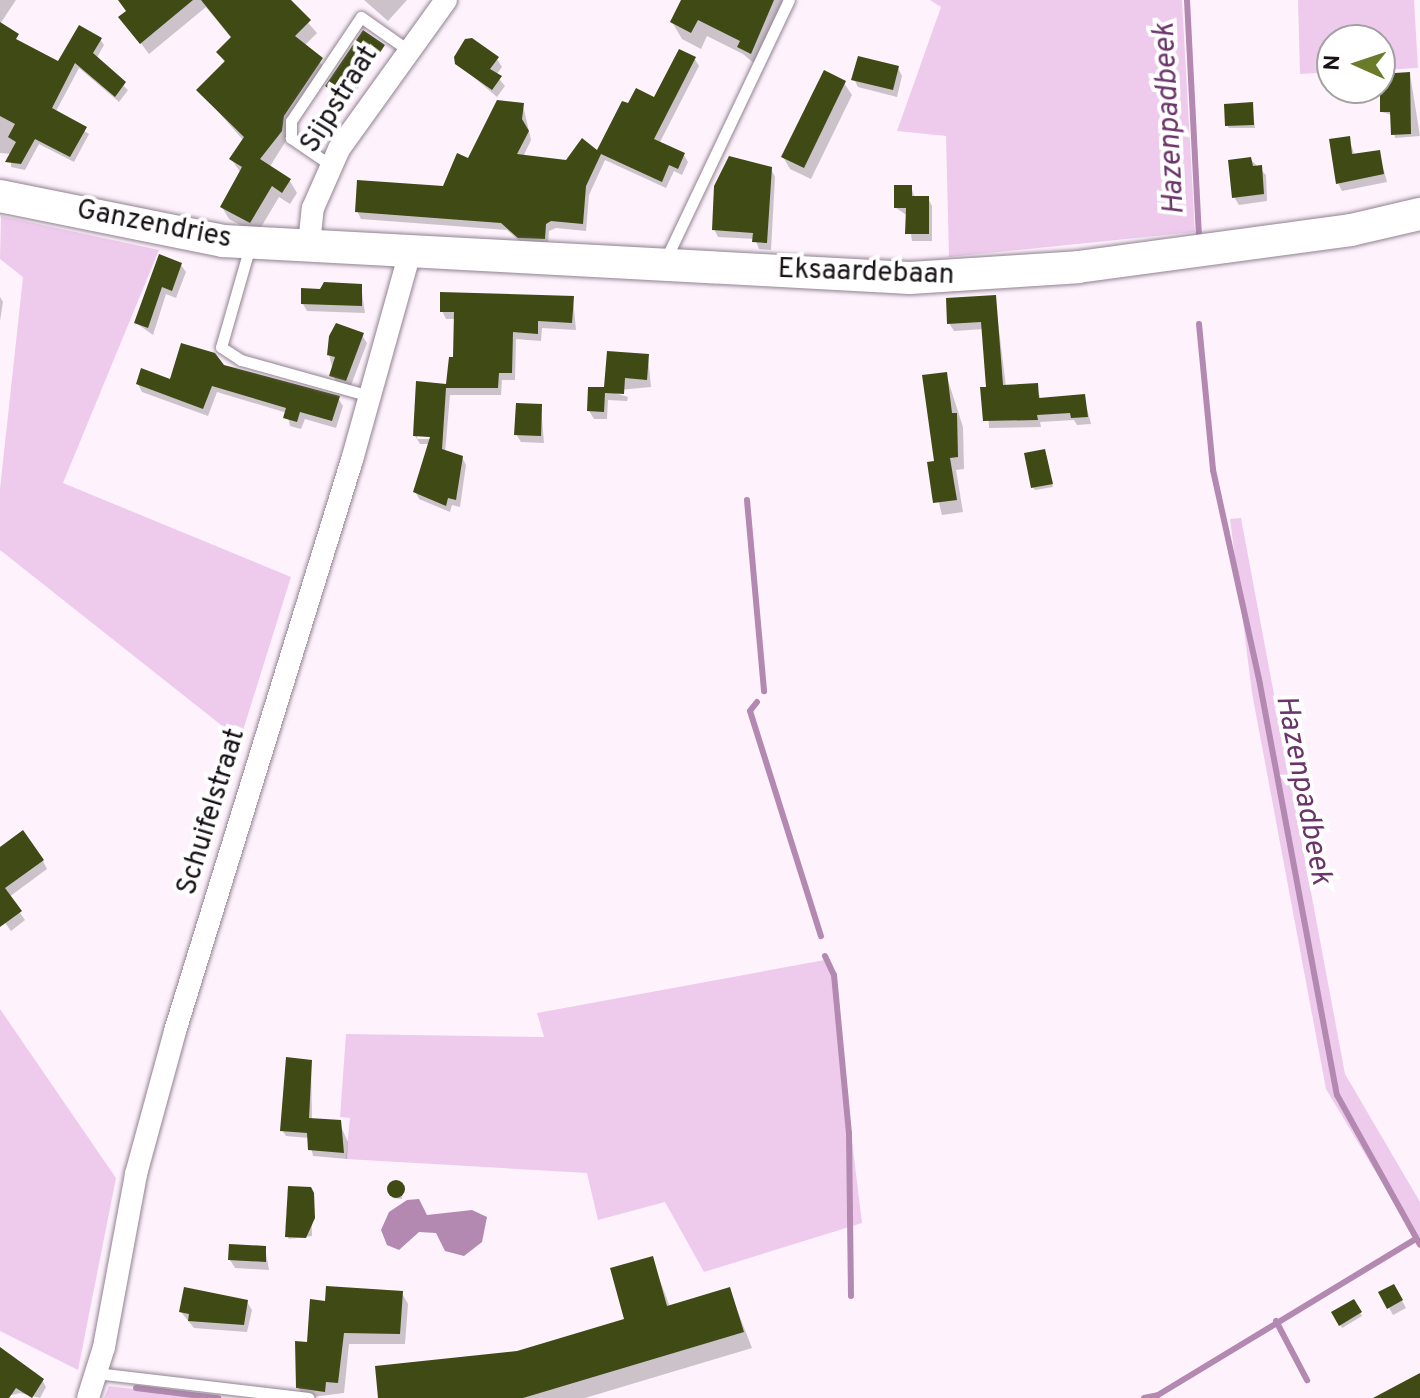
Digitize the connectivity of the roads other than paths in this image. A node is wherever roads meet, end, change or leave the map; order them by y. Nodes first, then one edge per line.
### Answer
1 (446, 0) edge
2 (789, 0) edge
3 (408, 50) junction
4 (332, 166) junction
5 (0, 196) edge
6 (1420, 214) edge
7 (251, 243) junction
8 (309, 244) junction
9 (411, 248) junction
10 (664, 263) junction
11 (371, 396) junction
12 (96, 1373) junction
13 (88, 1398) edge
14 (309, 1398) edge

1 - 3 street, Sijpstraat
2 - 10 lane
3 - 4 street, Sijpstraat
3 - 4 lane
4 - 8 street, Sijpstraat
5 - 7 main road, Ganzendries
6 - 10 main road, Eksaardebaan
7 - 8 main road, Ganzendries
7 - 11 lane
8 - 9 main road, Eksaardebaan
9 - 10 main road, Eksaardebaan
9 - 11 street, Schuifelstraat
11 - 12 street, Schuifelstraat
12 - 13 street, Schuifelstraat
12 - 14 lane

